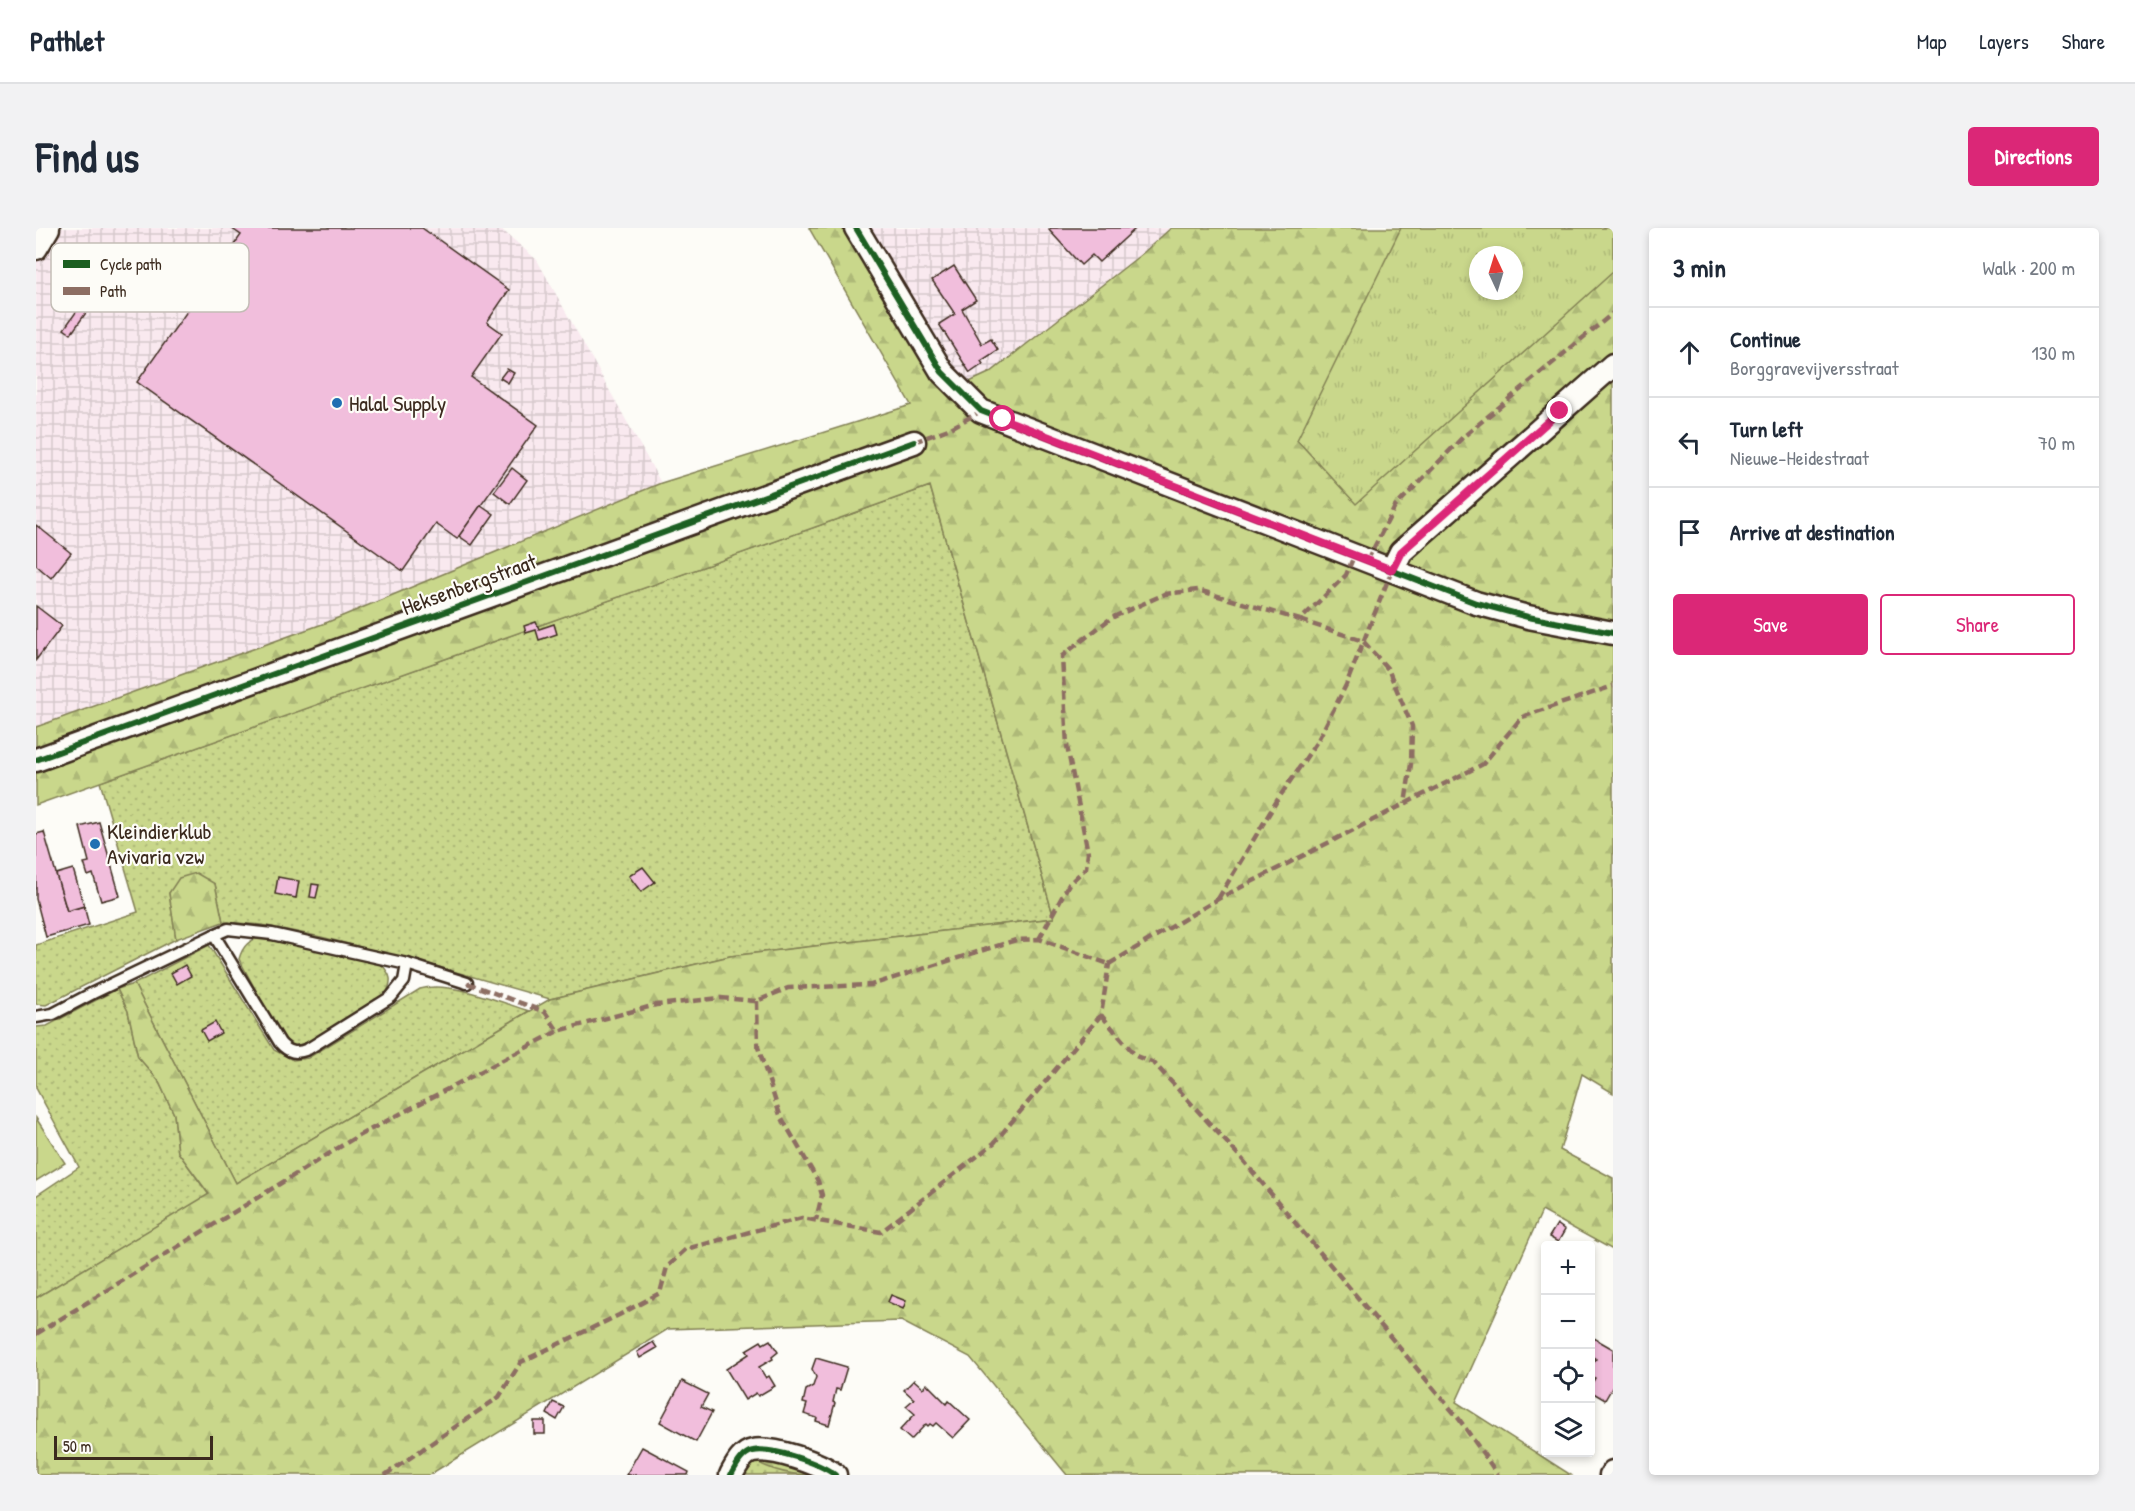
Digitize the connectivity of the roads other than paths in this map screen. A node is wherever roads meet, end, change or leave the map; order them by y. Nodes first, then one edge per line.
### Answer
1 (48, 228) edge
2 (856, 228) edge
3 (36, 248) edge
4 (1613, 365) edge
5 (914, 442) dead end
6 (1392, 570) junction
7 (1613, 633) edge
8 (36, 760) edge
9 (214, 935) junction
10 (407, 964) junction
11 (467, 983) dead end
12 (36, 1017) edge
13 (731, 1475) edge
14 (835, 1475) edge

1 - 3 street
2 - 6 street
4 - 6 street
5 - 8 street, Heksenbergstraat
6 - 7 street
9 - 10 lane
9 - 10 lane
9 - 12 lane
10 - 11 lane
13 - 14 street

